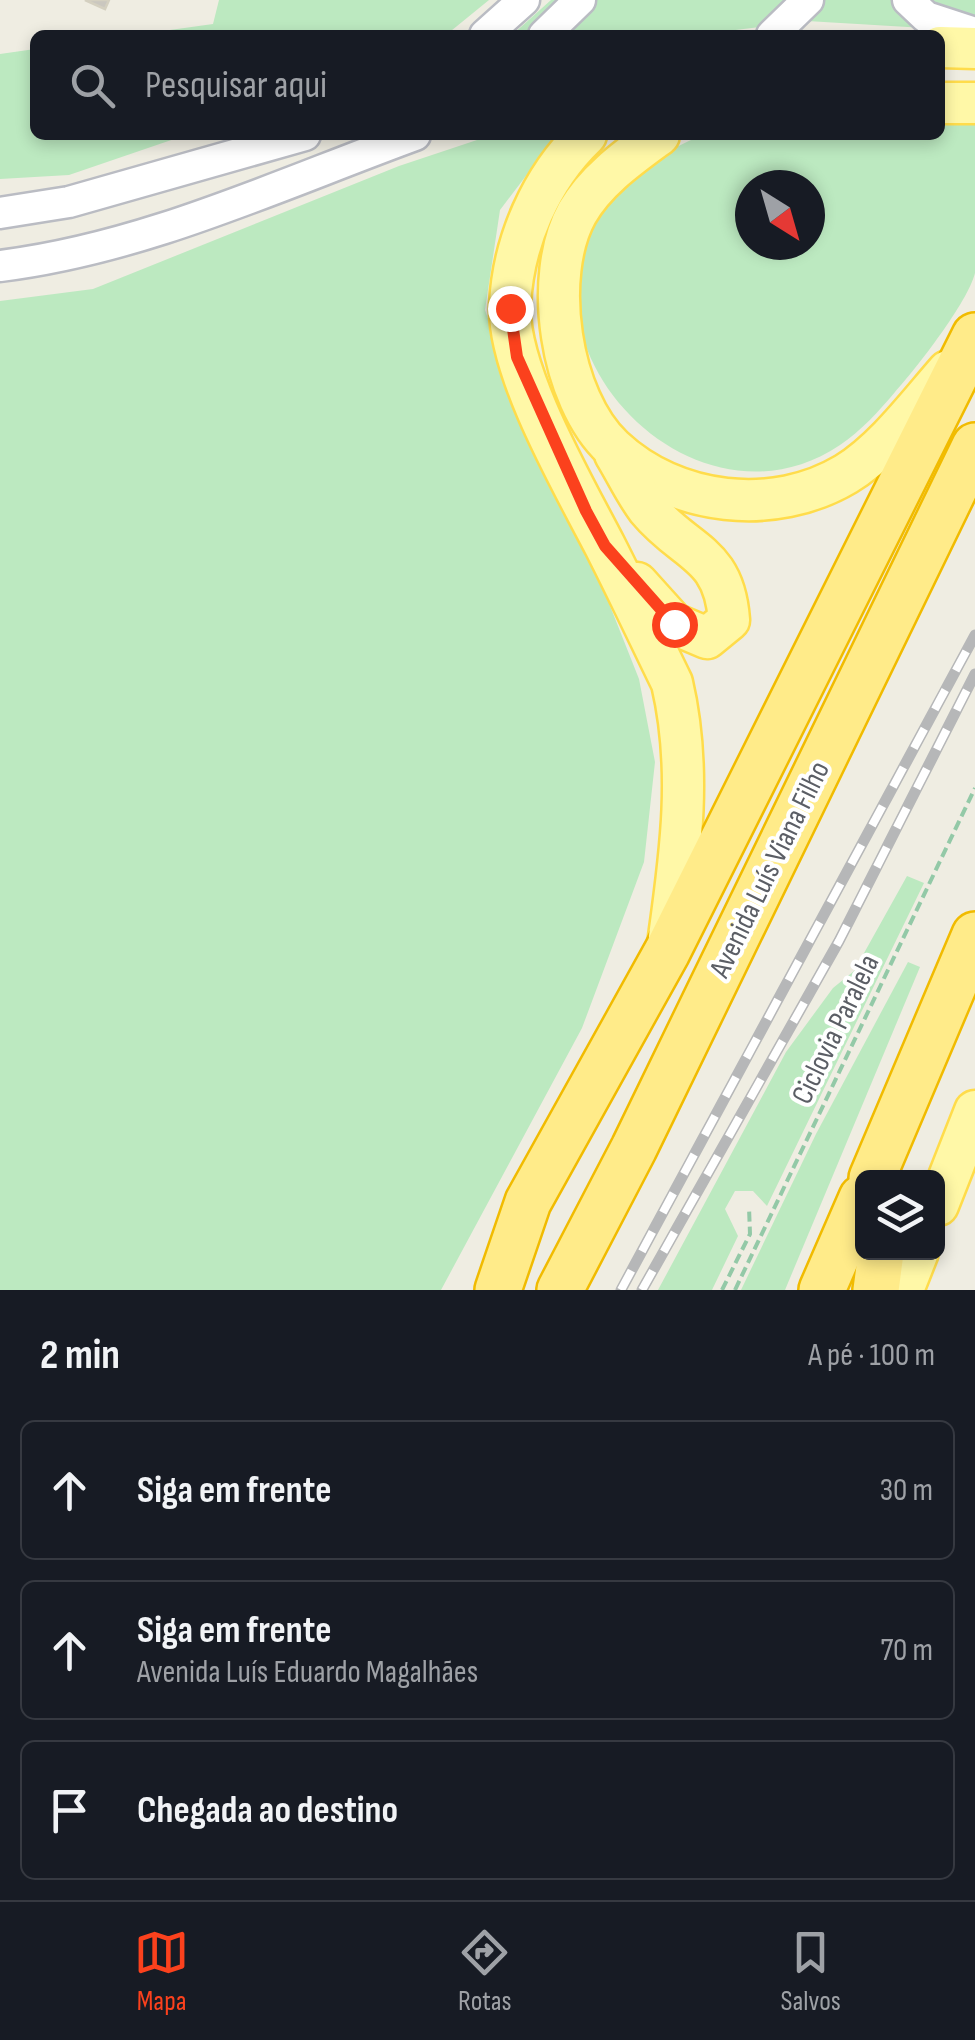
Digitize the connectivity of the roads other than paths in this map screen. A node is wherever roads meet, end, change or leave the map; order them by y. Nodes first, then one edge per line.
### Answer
1 (524, 0) edge
2 (580, 0) edge
3 (808, 0) edge
4 (908, 0) edge
5 (491, 30) edge
6 (549, 30) edge
7 (777, 30) edge
8 (975, 33) edge
9 (945, 47) edge
10 (975, 48) edge
11 (945, 103) edge
12 (975, 104) edge
13 (287, 140) edge
14 (401, 140) edge
15 (581, 140) edge
16 (652, 140) edge
17 (0, 213) edge
18 (0, 266) edge
19 (971, 343) edge
20 (975, 446) edge
21 (612, 447) junction
22 (605, 546) junction
23 (975, 935) edge
24 (667, 952) junction
25 (975, 1111) edge
26 (900, 1114) junction
27 (876, 1170) edge
28 (892, 1170) edge
29 (945, 1188) edge
30 (528, 1202) junction
31 (855, 1214) edge
32 (880, 1260) edge
33 (915, 1260) edge
34 (482, 1290) edge
35 (498, 1290) edge
36 (560, 1290) edge
37 (822, 1290) edge
38 (876, 1290) edge
39 (903, 1290) edge

1 - 5 street
2 - 6 street
3 - 7 street
4 - 8 street
9 - 10 main road
11 - 12 main road
13 - 17 street
14 - 18 street
15 - 22 main road
16 - 21 main road
19 - 21 main road
19 - 24 highway
20 - 36 highway, Avenida Luís Viana Filho
21 - 22 main road
22 - 24 main road
23 - 26 highway
24 - 30 highway
25 - 29 main road
26 - 27 highway
26 - 28 highway
30 - 34 main road
30 - 35 highway
31 - 37 highway
32 - 38 highway
33 - 39 main road

